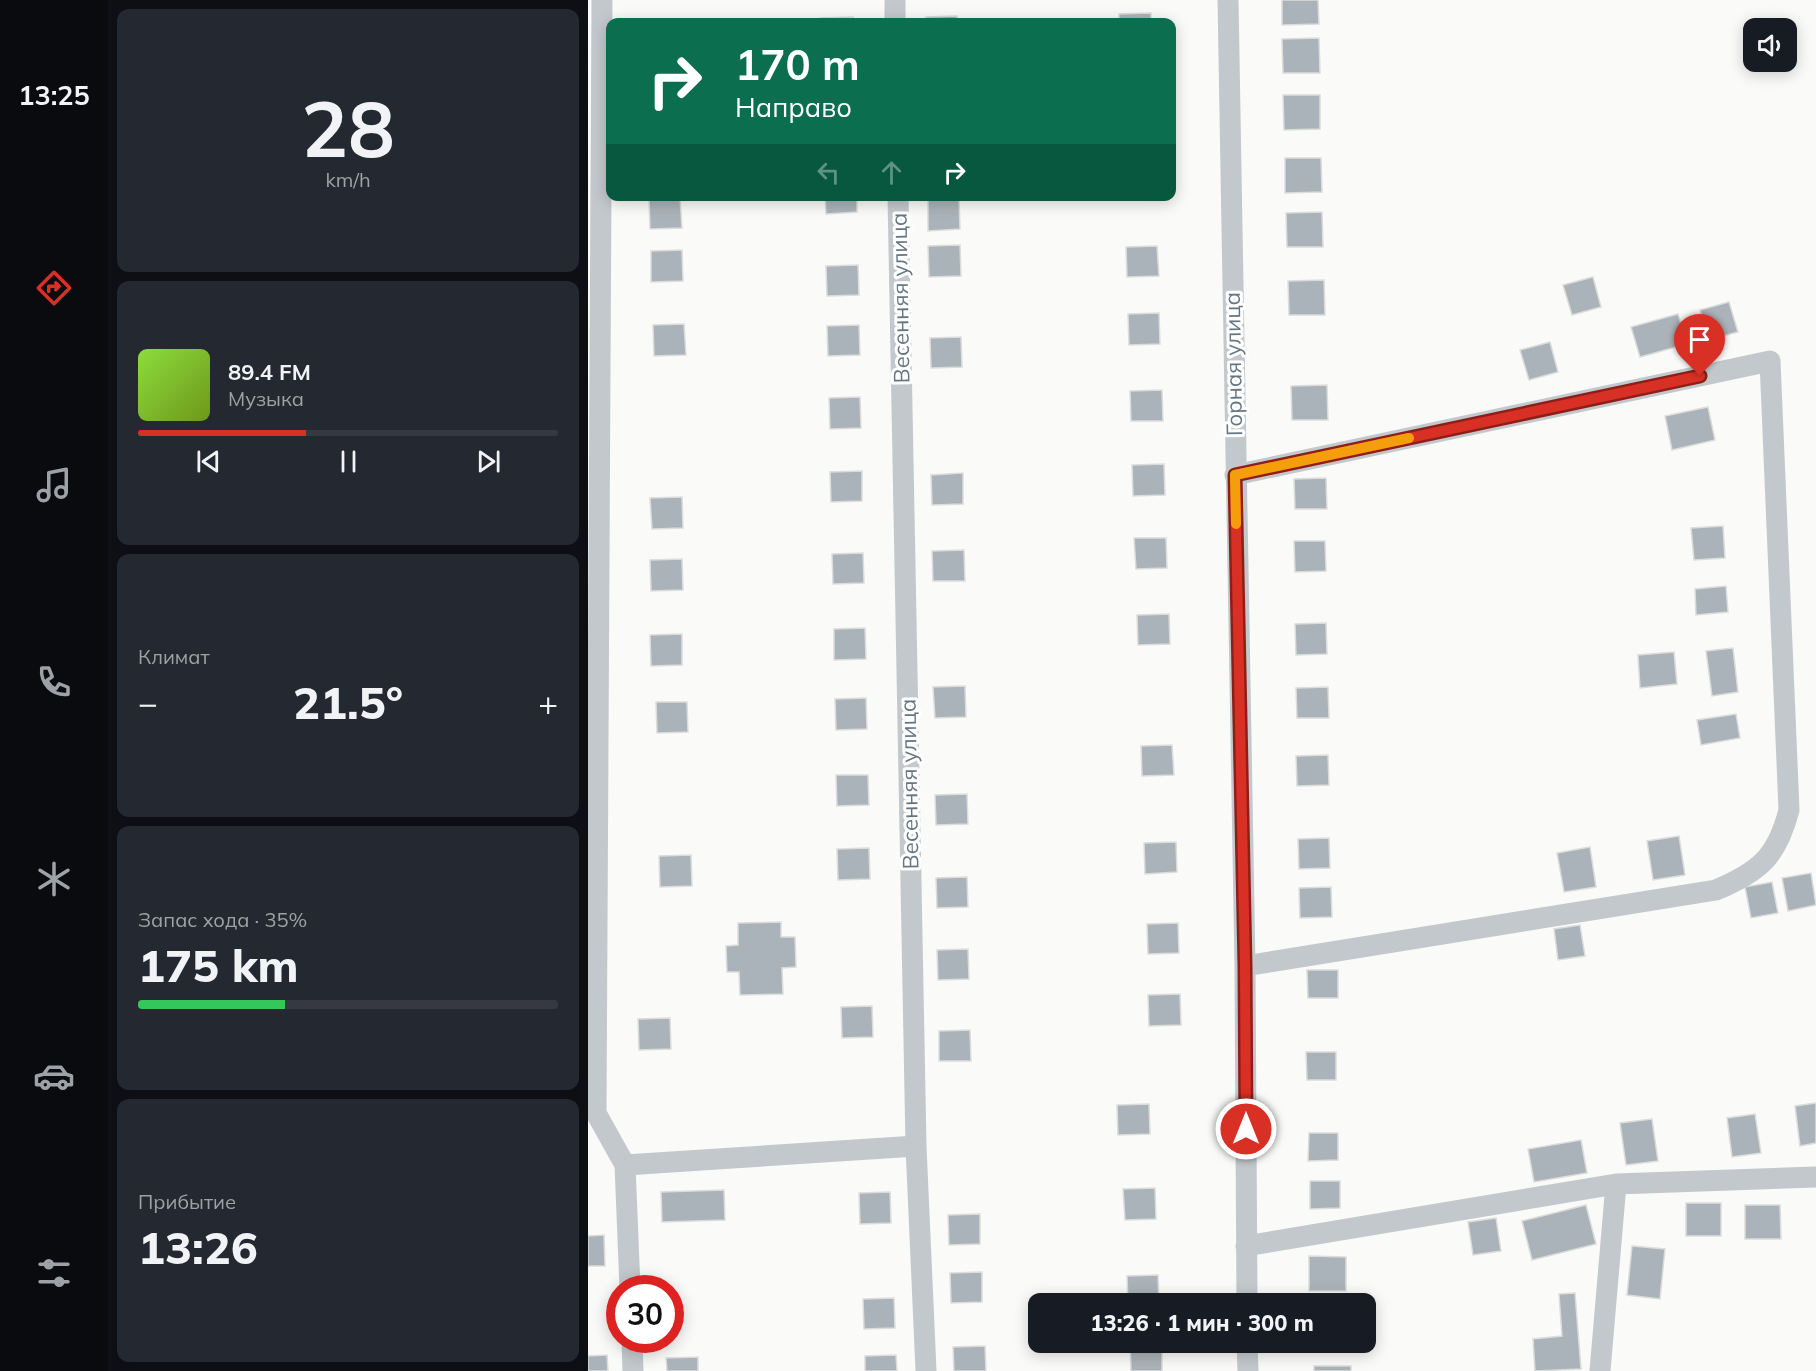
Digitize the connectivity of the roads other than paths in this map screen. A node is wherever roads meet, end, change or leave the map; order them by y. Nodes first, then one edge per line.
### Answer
1 (602, 0) edge
2 (895, 0) edge
3 (1227, 0) edge
4 (895, 18) edge
5 (898, 201) edge
6 (1235, 475) junction
7 (1245, 966) junction
8 (916, 1146) junction
9 (625, 1165) junction
10 (1816, 1177) edge
11 (1616, 1184) junction
12 (1246, 1246) junction
13 (629, 1275) edge
14 (1247, 1293) edge
15 (632, 1353) edge
16 (1247, 1353) edge
17 (633, 1371) edge
18 (926, 1371) edge
19 (1248, 1371) edge
20 (1600, 1371) edge

1 - 9 street
2 - 4 street
3 - 6 street, Горная улица
5 - 8 street, Весенняя улица
6 - 7 street, Горная улица
6 - 7 street
7 - 12 street, Горная улица
8 - 9 street
8 - 18 street, Весенняя улица
9 - 13 street
10 - 11 street
11 - 12 street
11 - 20 street
12 - 14 street, Горная улица
15 - 17 street
16 - 19 street

